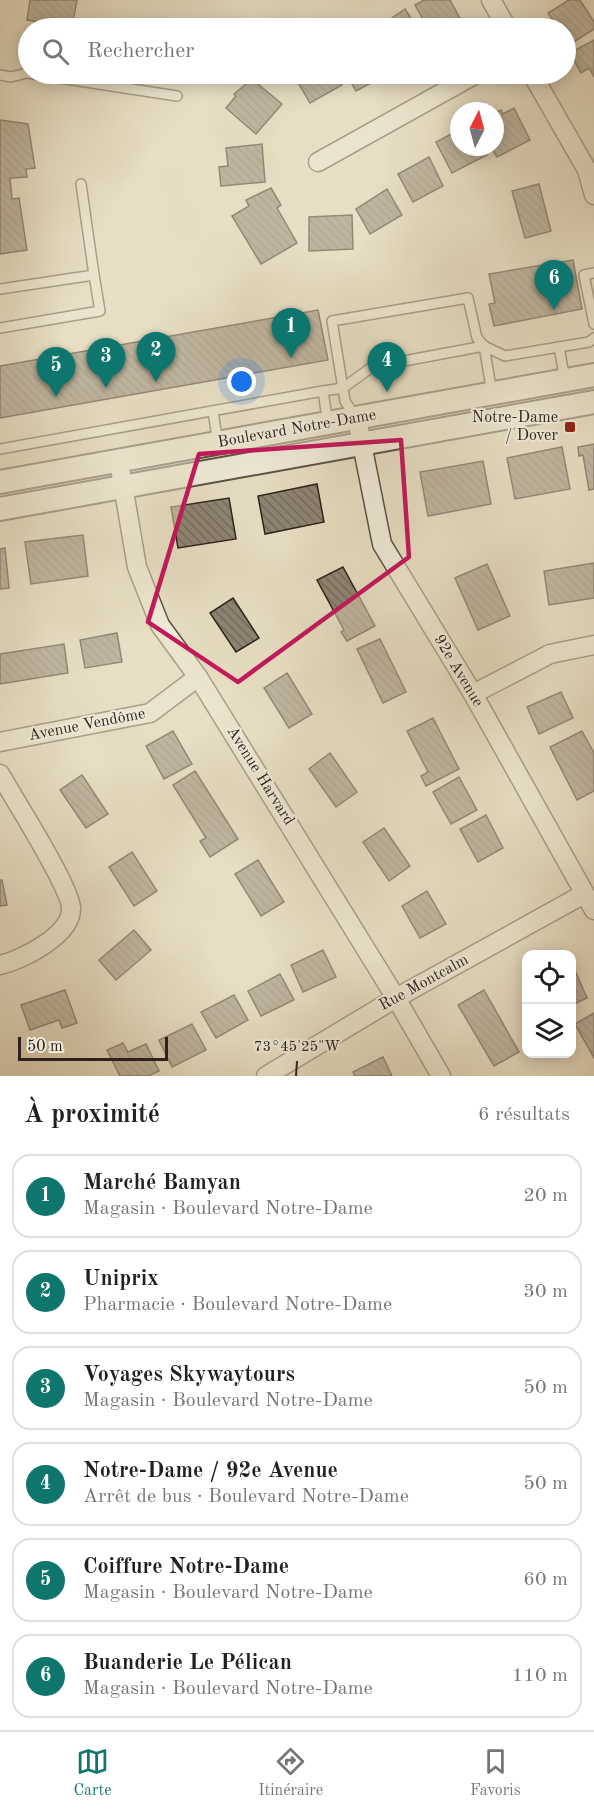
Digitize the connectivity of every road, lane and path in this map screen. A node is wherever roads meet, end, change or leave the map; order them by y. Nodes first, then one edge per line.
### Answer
1 (491, 0) edge
2 (501, 18) edge
3 (0, 75) edge
4 (18, 75) edge
5 (99, 84) edge
6 (458, 84) edge
7 (538, 84) edge
8 (177, 96) dead end
9 (318, 162) dead end
10 (81, 184) dead end
11 (594, 195) edge
12 (594, 273) edge
13 (94, 275) junction
14 (0, 289) edge
15 (594, 324) edge
16 (0, 327) edge
17 (594, 338) edge
18 (484, 346) junction
19 (559, 346) junction
20 (594, 375) edge
21 (565, 380) junction
22 (343, 388) junction
23 (323, 392) junction
24 (492, 393) junction
25 (594, 402) edge
26 (213, 411) junction
27 (357, 418) junction
28 (328, 424) junction
29 (218, 444) junction
30 (361, 444) junction
31 (0, 449) edge
32 (119, 462) junction
33 (0, 482) edge
34 (123, 487) junction
35 (0, 509) edge
36 (594, 645) edge
37 (198, 677) junction
38 (472, 694) junction
39 (0, 742) edge
40 (0, 774) edge
41 (584, 894) junction
42 (594, 910) edge
43 (0, 965) edge
44 (396, 998) junction
45 (266, 1076) edge
46 (441, 1076) edge

1 - 2 street
3 - 4 lane
5 - 8 lane
6 - 9 street
7 - 11 street
10 - 13 lane
12 - 15 lane
13 - 14 lane
13 - 16 lane
17 - 19 lane
18 - 19 lane
18 - 22 lane
18 - 22 lane
18 - 24 lane
19 - 21 lane
20 - 21 street, Boulevard Notre-Dame
21 - 24 street, Boulevard Notre-Dame
22 - 23 lane
22 - 27 lane
23 - 26 lane
23 - 28 lane
24 - 27 street, Boulevard Notre-Dame
25 - 30 street, Boulevard Notre-Dame
26 - 29 lane
26 - 31 lane
27 - 28 street, Boulevard Notre-Dame
27 - 30 street, 92e Avenue
28 - 29 street, Boulevard Notre-Dame
29 - 32 street, Boulevard Notre-Dame
30 - 34 street, Boulevard Notre-Dame
30 - 38 street, 92e Avenue
32 - 33 street, Boulevard Notre-Dame
32 - 34 street, Avenue Harvard
34 - 35 street, Boulevard Notre-Dame
34 - 37 street, Avenue Harvard
36 - 38 street
37 - 39 street, Avenue Vendôme
37 - 44 street, Avenue Harvard
38 - 41 street, 92e Avenue
40 - 43 street
41 - 42 street, 92e Avenue
41 - 44 street, Rue Montcalm
44 - 45 street, Rue Montcalm
44 - 46 street, Avenue Harvard

